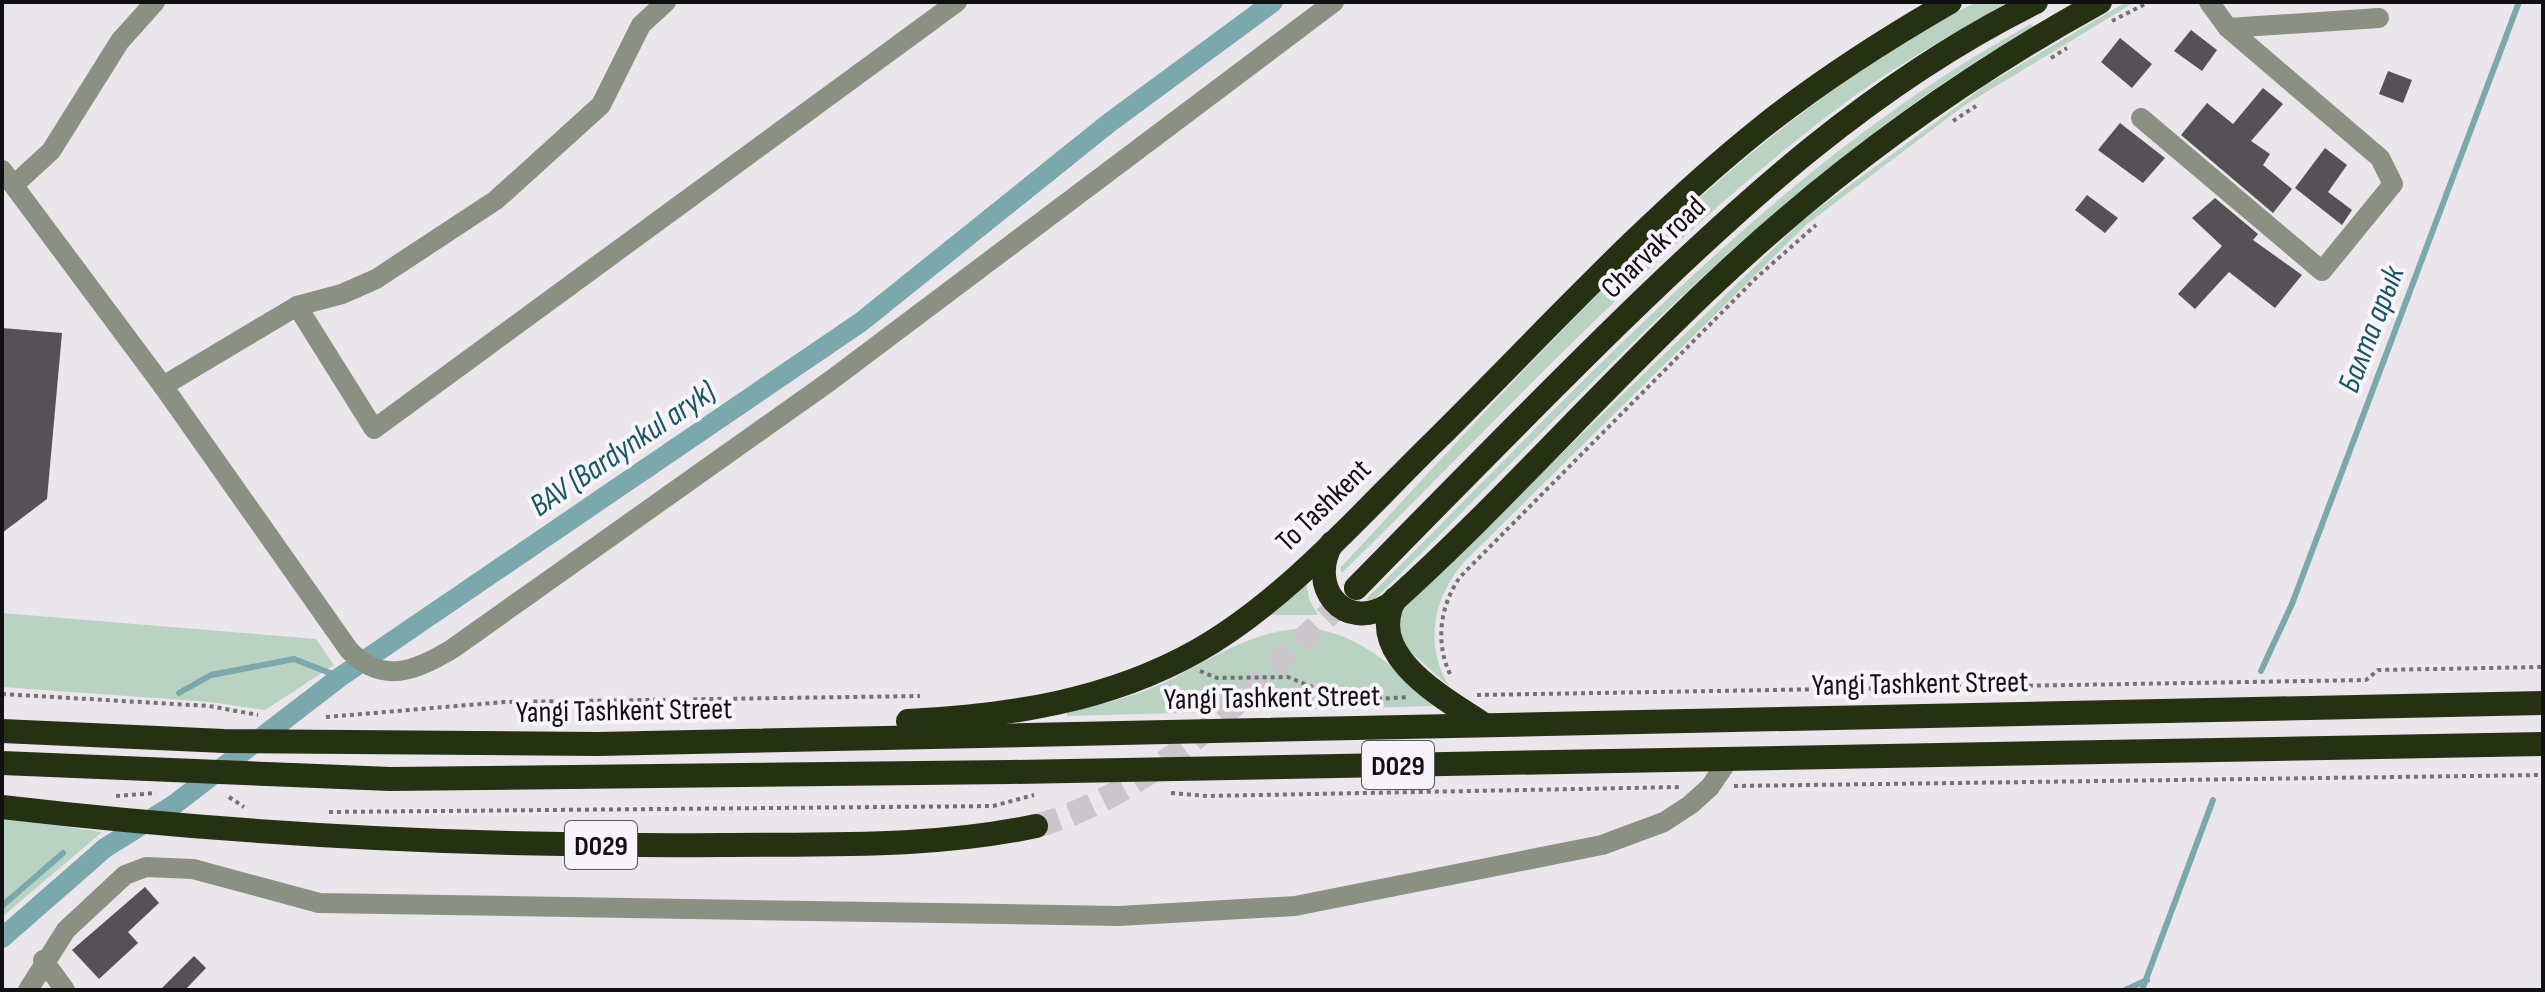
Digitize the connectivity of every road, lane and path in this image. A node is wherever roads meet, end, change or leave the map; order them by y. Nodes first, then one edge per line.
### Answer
1 (155, 2) edge
2 (666, 2) edge
3 (957, 2) edge
4 (1334, 2) edge
5 (1950, 2) edge
6 (2036, 2) edge
7 (2100, 2) edge
8 (2149, 2) edge
9 (2209, 2) edge
10 (1921, 10) edge
11 (2379, 18) dead end
12 (2102, 27) dead end
13 (2228, 28) junction
14 (2076, 43) dead end
15 (2050, 58) dead end
16 (1981, 102) dead end
17 (2141, 118) dead end
18 (1950, 123) dead end
19 (8, 177) edge
20 (1821, 220) dead end
21 (297, 306) junction
22 (163, 386) junction
23 (1334, 540) junction
24 (1356, 588) tunnel mouth
25 (1395, 599) junction
26 (1454, 682) dead end
27 (2, 694) edge
28 (2543, 703) edge
29 (258, 715) dead end
30 (1483, 724) junction
31 (2, 731) edge
32 (598, 744) junction
33 (2543, 744) edge
34 (1729, 759) junction
35 (2, 763) edge
36 (2543, 775) edge
37 (1710, 787) junction
38 (1169, 792) dead end
39 (1038, 793) dead end
40 (229, 797) dead end
41 (2, 807) edge
42 (259, 808) dead end
43 (322, 812) dead end
44 (1036, 826) tunnel mouth
45 (43, 960) junction
46 (28, 990) edge
47 (65, 990) edge

1 - 19 street
2 - 21 street
3 - 21 street
4 - 22 street
5 - 10 highway, To Tashkent / D029
6 - 24 highway, Charvak road
7 - 25 highway
8 - 12 path
9 - 13 street
10 - 23 highway, To Tashkent / D029
11 - 13 street
13 - 17 street
14 - 15 path
16 - 18 path
19 - 22 street
20 - 26 path
21 - 22 street
23 - 25 highway
23 - 32 highway, To Tashkent / D029
25 - 30 highway
27 - 29 path
28 - 30 highway, Yangi Tashkent Street / D029
30 - 32 highway, Yangi Tashkent Street / D029
31 - 32 highway, Yangi Tashkent Street / D029
33 - 34 highway, D029
34 - 35 highway, D029
34 - 37 street
36 - 37 path
37 - 38 path
37 - 45 street
39 - 43 path
40 - 42 path
41 - 44 highway, D029
45 - 46 street
45 - 47 street

